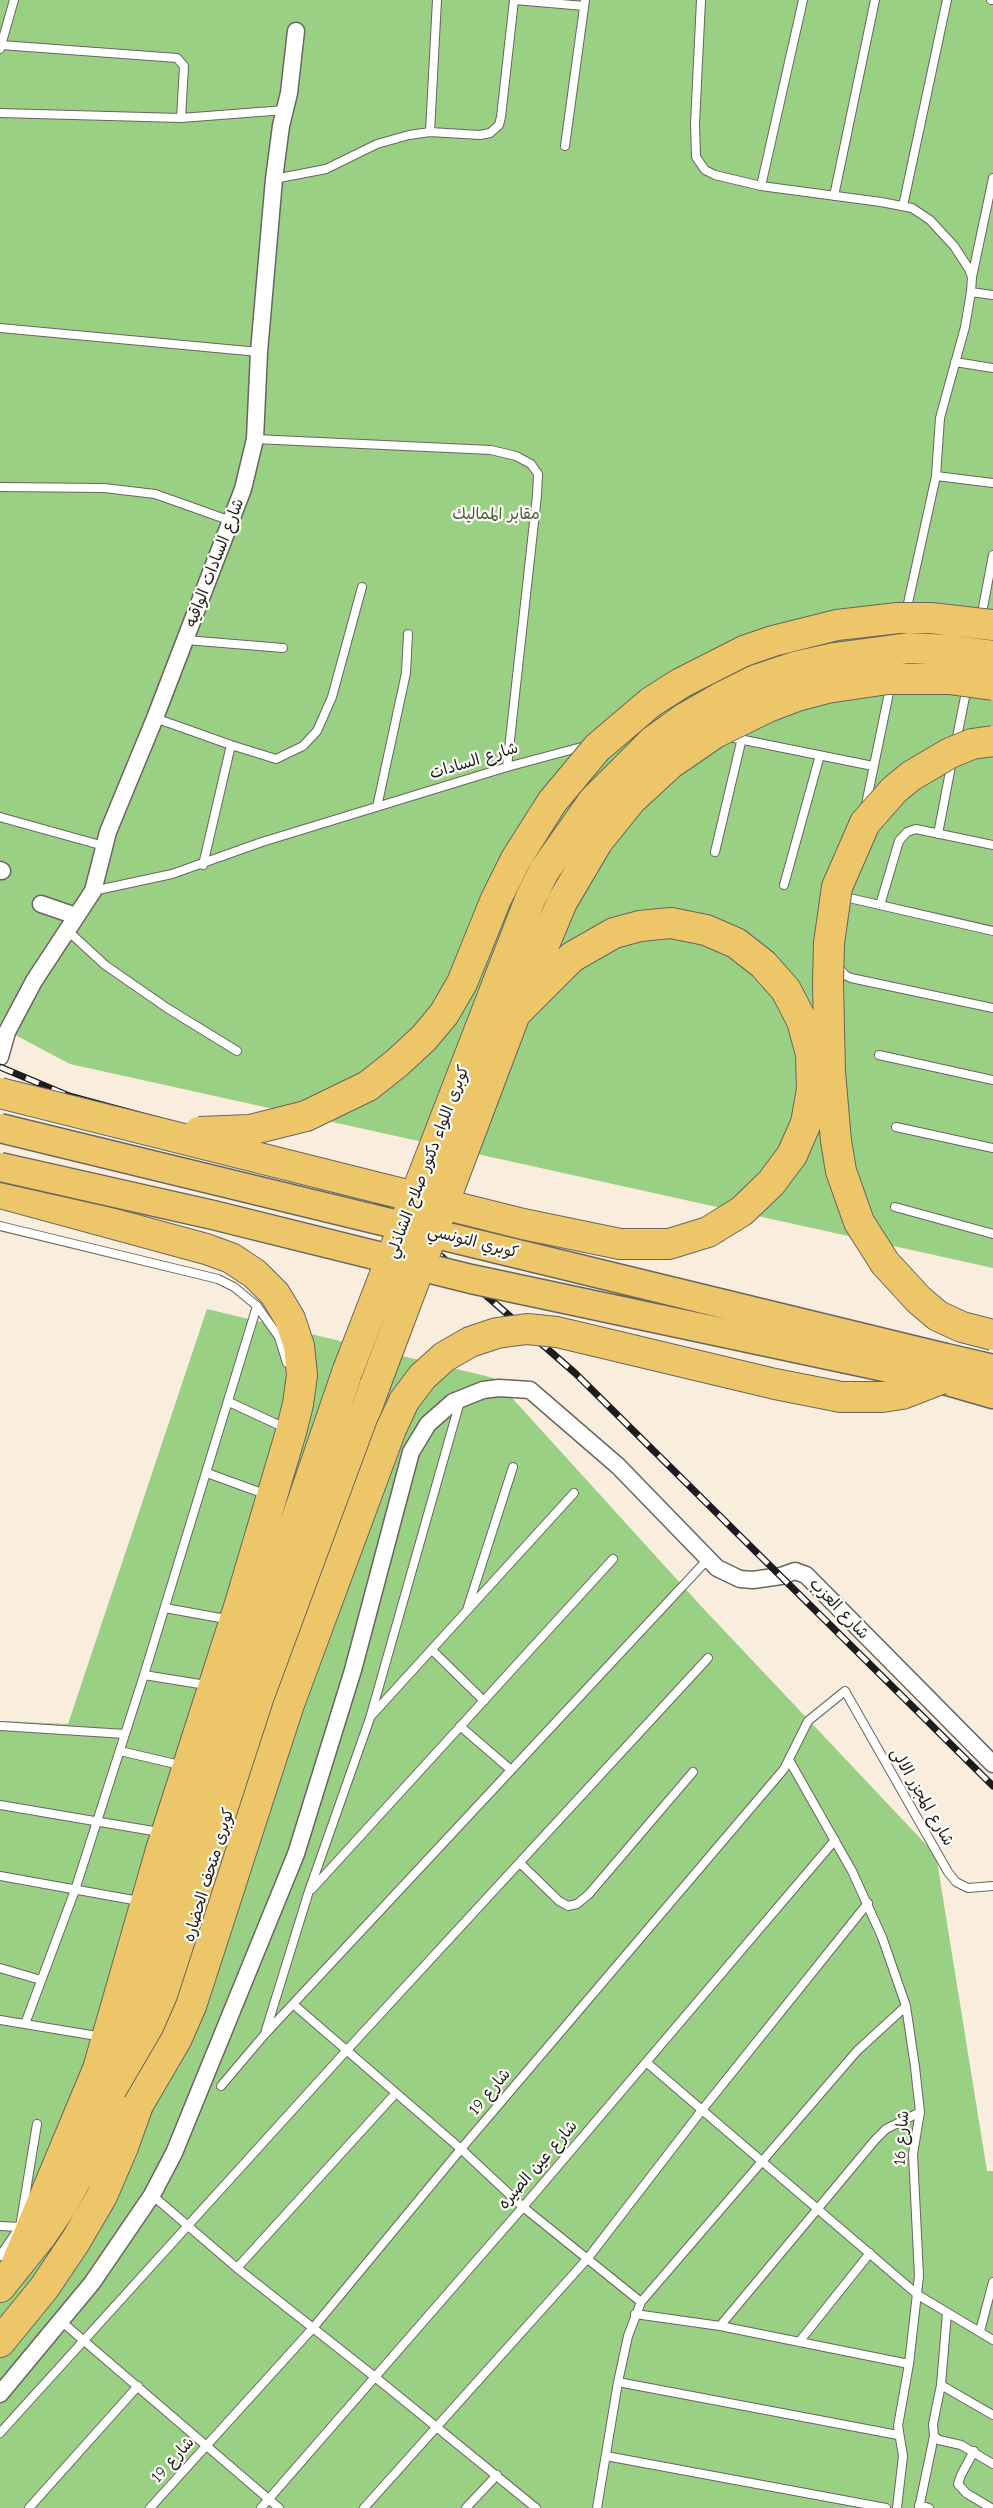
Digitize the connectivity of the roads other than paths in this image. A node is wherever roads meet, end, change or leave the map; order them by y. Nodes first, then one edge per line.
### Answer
1 (14, 0) edge
2 (437, 0) edge
3 (514, 0) edge
4 (701, 0) edge
5 (803, 0) edge
6 (875, 0) edge
7 (947, 0) edge
8 (584, 3) edge
9 (296, 31) dead end
10 (1, 47) edge
11 (285, 110) junction
12 (0, 113) edge
13 (182, 118) junction
14 (430, 132) junction
15 (565, 146) dead end
16 (993, 178) edge
17 (274, 179) junction
18 (761, 186) junction
19 (834, 196) junction
20 (903, 206) junction
21 (989, 213) edge
22 (972, 277) junction
23 (971, 292) junction
24 (993, 295) edge
25 (0, 328) edge
26 (259, 352) junction
27 (955, 362) junction
28 (993, 368) edge
29 (255, 439) junction
30 (936, 476) junction
31 (993, 483) edge
32 (0, 487) edge
33 (232, 522) junction
34 (993, 555) edge
35 (362, 587) dead end
36 (408, 634) dead end
37 (186, 640) junction
38 (283, 648) dead end
39 (982, 654) edge
40 (896, 661) dead end
41 (893, 672) dead end
42 (155, 718) junction
43 (647, 734) dead end
44 (678, 734) dead end
45 (699, 734) dead end
46 (628, 736) dead end
47 (742, 738) junction
48 (993, 741) edge
49 (231, 745) junction
50 (820, 755) junction
51 (873, 766) junction
52 (507, 767) junction
53 (377, 807) junction
54 (0, 817) edge
55 (938, 834) junction
56 (993, 845) edge
57 (104, 846) junction
58 (715, 852) dead end
59 (203, 865) junction
60 (784, 885) dead end
61 (93, 891) junction
62 (845, 897) junction
63 (41, 904) dead end
64 (880, 905) junction
65 (71, 923) junction
66 (993, 931) edge
67 (840, 938) dead end
68 (838, 948) dead end
69 (993, 1008) edge
70 (515, 1014) junction
71 (0, 1050) edge
72 (237, 1051) dead end
73 (879, 1055) dead end
74 (993, 1080) edge
75 (0, 1093) edge
76 (896, 1127) dead end
77 (0, 1128) edge
78 (142, 1128) junction
79 (993, 1148) edge
80 (0, 1167) edge
81 (0, 1193) edge
82 (895, 1207) dead end
83 (0, 1226) edge
84 (993, 1234) edge
85 (258, 1306) junction
86 (993, 1335) edge
87 (943, 1369) junction
88 (993, 1369) edge
89 (288, 1370) dead end
90 (348, 1370) joint
91 (375, 1384) joint
92 (993, 1394) edge
93 (461, 1398) junction
94 (229, 1402) junction
95 (286, 1409) dead end
96 (284, 1427) junction
97 (513, 1467) dead end
98 (207, 1473) junction
99 (262, 1493) junction
100 (574, 1493) dead end
101 (259, 1504) dead end
102 (256, 1516) dead end
103 (613, 1559) dead end
104 (708, 1559) junction
105 (165, 1608) junction
106 (466, 1613) junction
107 (226, 1619) junction
108 (432, 1650) junction
109 (708, 1659) dead end
110 (144, 1676) junction
111 (206, 1685) junction
112 (845, 1691) joint
113 (484, 1701) junction
114 (370, 1718) junction
115 (0, 1726) edge
116 (460, 1726) junction
117 (125, 1734) junction
118 (120, 1750) junction
119 (789, 1760) junction
120 (993, 1764) edge
121 (180, 1765) junction
122 (511, 1770) junction
123 (693, 1772) dead end
124 (0, 1805) edge
125 (96, 1823) junction
126 (159, 1832) junction
127 (836, 1840) junction
128 (520, 1863) junction
129 (0, 1876) edge
130 (993, 1886) edge
131 (75, 1890) junction
132 (309, 1891) junction
133 (139, 1901) junction
134 (868, 1903) junction
135 (0, 1968) edge
136 (41, 1980) junction
137 (293, 2004) junction
138 (906, 2006) junction
139 (104, 2013) dead end
140 (0, 2020) edge
141 (25, 2024) junction
142 (100, 2025) dead end
143 (265, 2034) junction
144 (97, 2036) junction
145 (93, 2047) dead end
146 (347, 2050) junction
147 (646, 2062) junction
148 (221, 2086) dead end
149 (395, 2094) junction
150 (138, 2105) junction
151 (70, 2110) dead end
152 (702, 2110) junction
153 (920, 2112) junction
154 (37, 2124) dead end
155 (460, 2149) junction
156 (761, 2160) junction
157 (39, 2184) dead end
158 (34, 2195) dead end
159 (152, 2195) junction
160 (523, 2207) junction
161 (818, 2209) junction
162 (0, 2226) edge
163 (188, 2226) junction
164 (20, 2227) junction
165 (870, 2253) junction
166 (588, 2258) junction
167 (237, 2268) junction
168 (5, 2271) edge
169 (993, 2282) edge
170 (992, 2291) edge
171 (918, 2295) junction
172 (641, 2302) junction
173 (947, 2313) junction
174 (635, 2314) junction
175 (62, 2322) junction
176 (720, 2326) junction
177 (313, 2328) junction
178 (980, 2331) junction
179 (84, 2340) junction
180 (993, 2340) edge
181 (0, 2342) edge
182 (799, 2342) junction
183 (909, 2364) junction
184 (375, 2376) junction
185 (618, 2382) junction
186 (941, 2385) junction
187 (138, 2386) junction
188 (0, 2394) edge
189 (993, 2415) edge
190 (438, 2427) junction
191 (0, 2433) edge
192 (898, 2435) junction
193 (934, 2436) junction
194 (206, 2445) junction
195 (974, 2451) junction
196 (606, 2457) junction
197 (993, 2464) edge
198 (496, 2475) junction
199 (269, 2499) junction
200 (919, 2506) edge
201 (29, 2508) edge
202 (150, 2508) edge
203 (261, 2508) edge
204 (279, 2508) edge
205 (364, 2508) edge
206 (466, 2508) edge
207 (536, 2508) edge
208 (597, 2508) edge
209 (886, 2508) edge
210 (897, 2508) edge
211 (929, 2508) edge
212 (991, 2508) edge

1 - 10 lane
2 - 14 lane
3 - 8 lane
3 - 14 lane
4 - 18 lane
5 - 18 lane
6 - 19 lane
7 - 20 lane
8 - 15 lane
9 - 11 street, شارع السادات الواقيه
10 - 13 lane
11 - 13 lane
11 - 17 street, شارع السادات الواقيه
12 - 13 lane
14 - 17 lane
16 - 21 lane
17 - 26 street, شارع السادات الواقيه
18 - 19 lane
19 - 20 lane
20 - 22 lane
21 - 22 lane
22 - 23 lane
23 - 24 lane
23 - 27 lane
25 - 26 lane
26 - 29 street, شارع السادات الواقيه
27 - 28 lane
27 - 30 lane
29 - 33 street, شارع السادات الواقيه
29 - 52 lane
30 - 31 lane
30 - 40 lane
32 - 33 lane
33 - 37 street, شارع السادات الواقيه
34 - 39 lane
35 - 49 lane
36 - 53 lane
37 - 38 lane
37 - 42 street, شارع السادات الواقيه
39 - 55 lane
39 - 70 highway, كوبرى اللواء دكتور صلاح الشاذلي, bridge
39 - 78 highway, bridge
39 - 90 highway, كوبرى اللواء دكتور صلاح الشاذلي, bridge
41 - 51 lane
42 - 49 lane
42 - 57 street, شارع السادات الواقيه
43 - 44 lane
45 - 47 lane
46 - 52 lane, شارع السادات
47 - 50 lane
47 - 58 lane
48 - 86 highway, bridge
49 - 59 lane
50 - 51 lane
50 - 60 lane
51 - 62 lane
52 - 53 lane, شارع السادات
53 - 59 lane, شارع السادات
54 - 57 lane
55 - 56 lane
55 - 64 lane
57 - 61 street, شارع السادات الواقيه
59 - 61 lane, شارع السادات
61 - 65 street, شارع السادات الواقيه
62 - 64 lane
62 - 67 lane
63 - 65 street
64 - 66 lane
65 - 71 street, شارع السادات الواقيه
65 - 72 lane
68 - 69 lane
70 - 78 highway, bridge
70 - 91 highway, كوبرى اللواء دكتور صلاح الشاذلي, bridge
73 - 74 lane
75 - 78 highway, bridge
76 - 79 lane
77 - 87 highway, كوبري التونسي, bridge
80 - 87 highway, bridge
81 - 168 highway
82 - 84 lane
83 - 85 lane
85 - 89 lane
85 - 94 lane
87 - 88 highway
87 - 92 highway
87 - 150 highway, bridge
90 - 168 highway, كوبرى متحف الحضاره
91 - 150 highway, كوبرى متحف الحضاره, bridge
93 - 104 street, شارع العزب
93 - 114 lane
93 - 159 street
94 - 96 lane
94 - 98 lane
95 - 96 lane
96 - 99 lane
97 - 106 lane
98 - 99 lane
98 - 105 lane
99 - 101 lane
100 - 106 lane
102 - 107 lane
103 - 113 lane
104 - 120 street, شارع العزب
104 - 122 lane
105 - 107 lane
105 - 110 lane
106 - 108 lane
107 - 111 lane
108 - 113 lane
108 - 114 lane
109 - 128 lane
110 - 111 lane
110 - 117 lane
111 - 121 lane
112 - 119 lane, شارع 19
112 - 130 lane, شارع المجزر الالى
113 - 116 lane
114 - 132 lane
115 - 117 lane
116 - 122 lane
116 - 132 lane
117 - 118 lane
118 - 121 lane
118 - 125 lane
119 - 127 lane, شارع 16
119 - 155 lane, شارع 19
121 - 126 lane
122 - 137 lane
123 - 128 lane
124 - 125 lane
125 - 126 lane
125 - 131 lane
126 - 133 lane
127 - 134 lane, شارع 16
127 - 147 lane, شارع عين الصيره
128 - 146 lane
129 - 131 lane
131 - 133 lane
131 - 136 lane
132 - 143 lane
133 - 139 lane
134 - 138 lane, شارع 16
134 - 152 lane
135 - 136 lane
136 - 141 lane
137 - 143 lane
137 - 146 lane
138 - 153 lane, شارع 16
138 - 156 lane
140 - 141 lane
141 - 144 lane
142 - 144 lane
143 - 148 lane
144 - 145 lane
146 - 149 lane
146 - 163 lane
147 - 152 lane
147 - 160 lane, شارع عين الصيره
149 - 155 lane
149 - 167 lane
150 - 181 highway, كوبرى متحف الحضاره
151 - 157 lane
152 - 156 lane
152 - 166 lane
153 - 161 lane
153 - 171 lane, شارع 16
154 - 164 lane
155 - 160 lane
155 - 177 lane, شارع 19
156 - 161 lane
156 - 172 lane
158 - 164 lane
159 - 163 lane
159 - 175 street
160 - 166 lane
160 - 184 lane, شارع عين الصيره
161 - 165 lane
161 - 176 lane
162 - 164 lane
163 - 167 lane
163 - 179 lane
164 - 168 lane
165 - 171 lane
165 - 182 lane
166 - 172 lane
166 - 190 lane
167 - 177 lane
169 - 170 lane
170 - 178 lane
171 - 173 lane
171 - 183 lane, شارع 16
172 - 174 lane
173 - 178 lane
173 - 186 lane
174 - 176 lane
174 - 185 lane
175 - 179 lane
175 - 188 street
176 - 182 lane
177 - 184 lane
177 - 194 lane, شارع 19
178 - 180 lane
179 - 187 lane
179 - 191 lane
182 - 183 lane
183 - 192 lane, شارع 16
184 - 190 lane
184 - 199 lane, شارع عين الصيره
185 - 192 lane
185 - 196 lane
186 - 189 lane
186 - 193 lane
187 - 194 lane
187 - 201 lane
190 - 198 lane
190 - 205 lane
192 - 210 lane, شارع 16
193 - 195 lane
193 - 200 lane
194 - 199 lane
194 - 202 lane, شارع 19
195 - 197 lane
195 - 212 lane
196 - 208 lane
196 - 209 lane
198 - 206 lane
198 - 207 lane
199 - 203 lane, شارع عين الصيره
199 - 204 lane
200 - 211 lane

